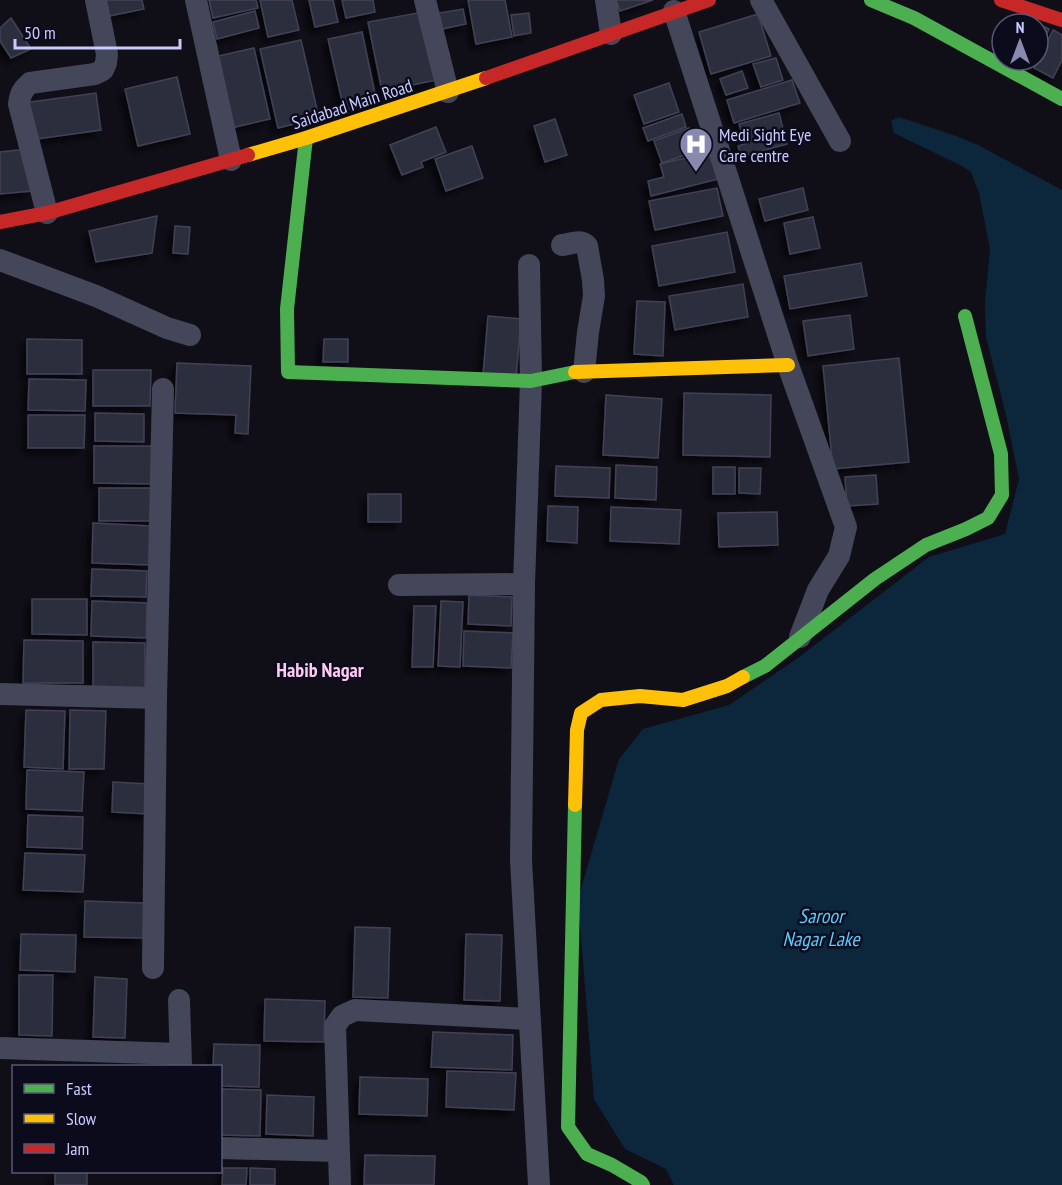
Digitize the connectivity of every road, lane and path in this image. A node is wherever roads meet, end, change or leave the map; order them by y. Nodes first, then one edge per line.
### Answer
1 (96, 0) edge
2 (196, 0) edge
3 (425, 0) edge
4 (606, 0) edge
5 (709, 0) edge
6 (761, 0) edge
7 (872, 0) edge
8 (1001, 0) edge
9 (674, 11) junction
10 (1062, 20) edge
11 (611, 34) junction
12 (448, 92) junction
13 (1062, 99) edge
14 (306, 138) junction
15 (840, 141) dead end
16 (231, 160) junction
17 (48, 213) junction
18 (0, 222) edge
19 (562, 245) dead end
20 (0, 260) edge
21 (529, 265) dead end
22 (965, 316) dead end
23 (190, 335) dead end
24 (789, 365) junction
25 (584, 372) junction
26 (531, 381) junction
27 (162, 389) dead end
28 (524, 584) junction
29 (399, 585) dead end
30 (799, 639) junction
31 (0, 694) edge
32 (156, 698) junction
33 (153, 968) dead end
34 (179, 1000) dead end
35 (529, 1019) junction
36 (0, 1048) edge
37 (181, 1060) edge
38 (222, 1148) edge
39 (338, 1151) junction
40 (340, 1185) edge
41 (539, 1185) edge
42 (643, 1185) edge

1 - 17 street
2 - 16 street
3 - 12 street
4 - 11 street
5 - 9 street, Saidabad Main Road
6 - 15 street
7 - 13 street
8 - 10 street
9 - 11 street, Saidabad Main Road
9 - 24 street
11 - 12 street, Saidabad Main Road
12 - 14 street, Saidabad Main Road
14 - 16 street, Saidabad Main Road
14 - 26 street
16 - 17 street, Saidabad Main Road
17 - 18 street, Saidabad Main Road
19 - 25 street
20 - 23 street
21 - 26 street
22 - 30 street
24 - 25 street
24 - 30 street
25 - 26 street
26 - 28 street
27 - 32 street
28 - 29 street
28 - 35 street
30 - 42 street
31 - 32 street
32 - 33 street
34 - 37 street
35 - 39 street
35 - 41 street
36 - 37 street
38 - 39 street
39 - 40 street

